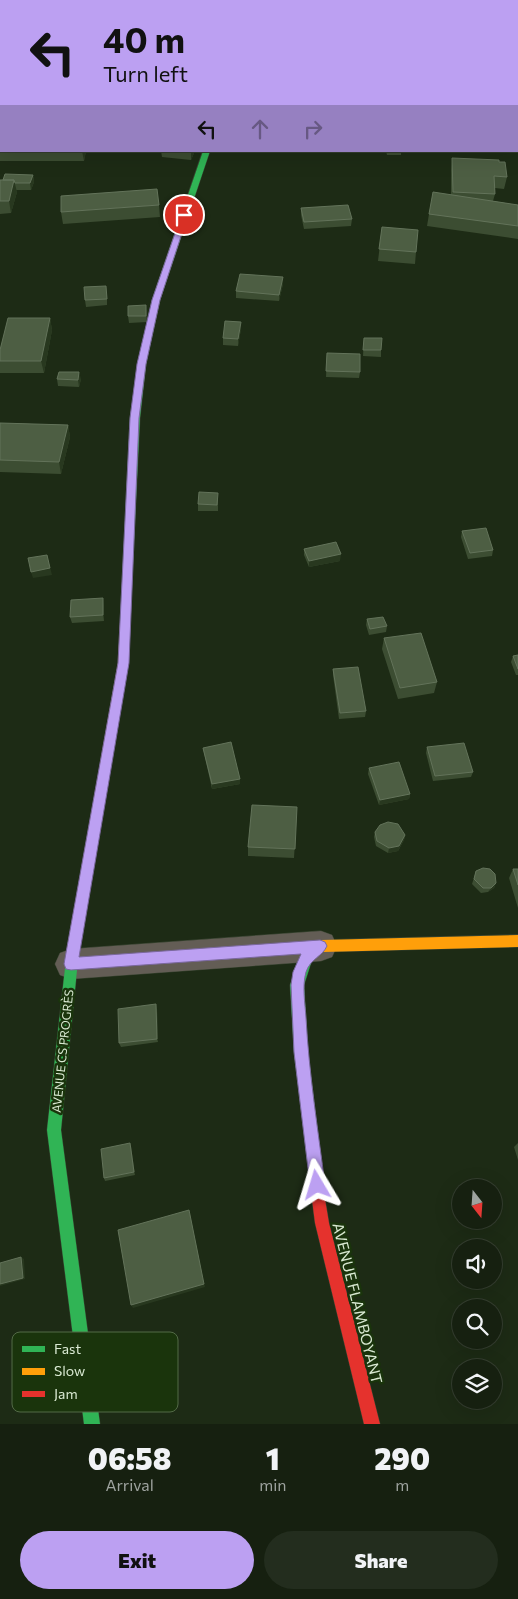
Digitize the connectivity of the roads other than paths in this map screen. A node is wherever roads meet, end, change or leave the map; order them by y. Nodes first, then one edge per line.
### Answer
1 (207, 152) edge
2 (518, 940) edge
3 (320, 946) junction
4 (71, 964) junction
5 (80, 1332) edge
6 (372, 1424) edge

1 - 4 street, AVENUE CS PROGRÈS
2 - 3 street
3 - 4 street
3 - 6 street, AVENUE FLAMBOYANT
4 - 5 street, AVENUE CS PROGRÈS

